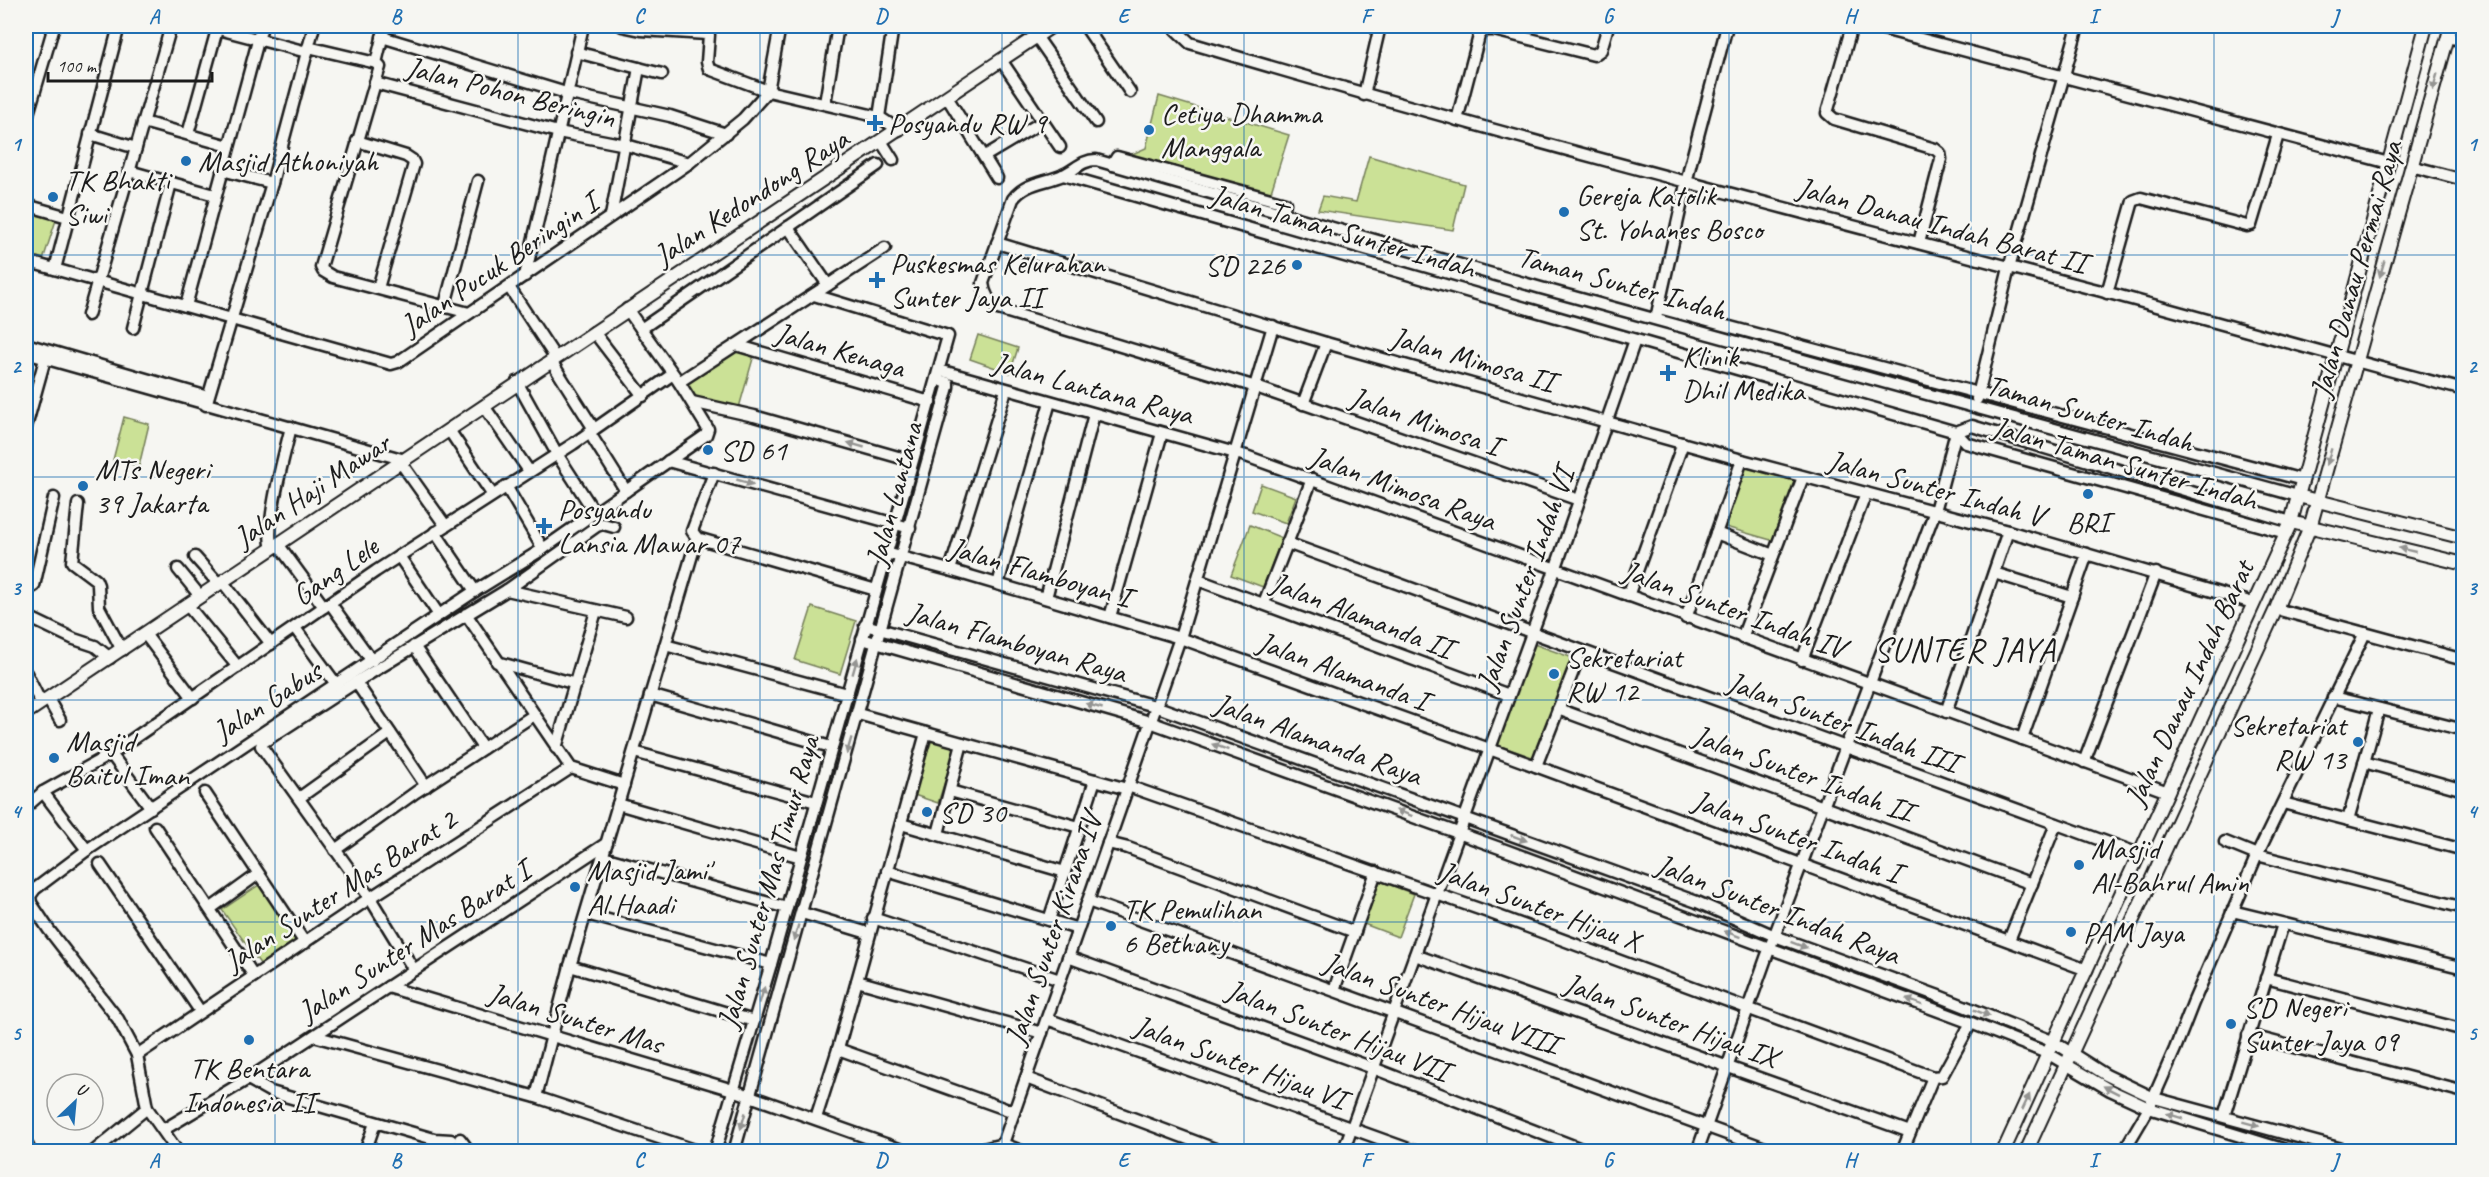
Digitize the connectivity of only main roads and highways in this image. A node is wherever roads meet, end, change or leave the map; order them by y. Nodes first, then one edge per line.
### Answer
1 (26, 1146) edge
2 (29, 1152) edge

1 - 2 main road

